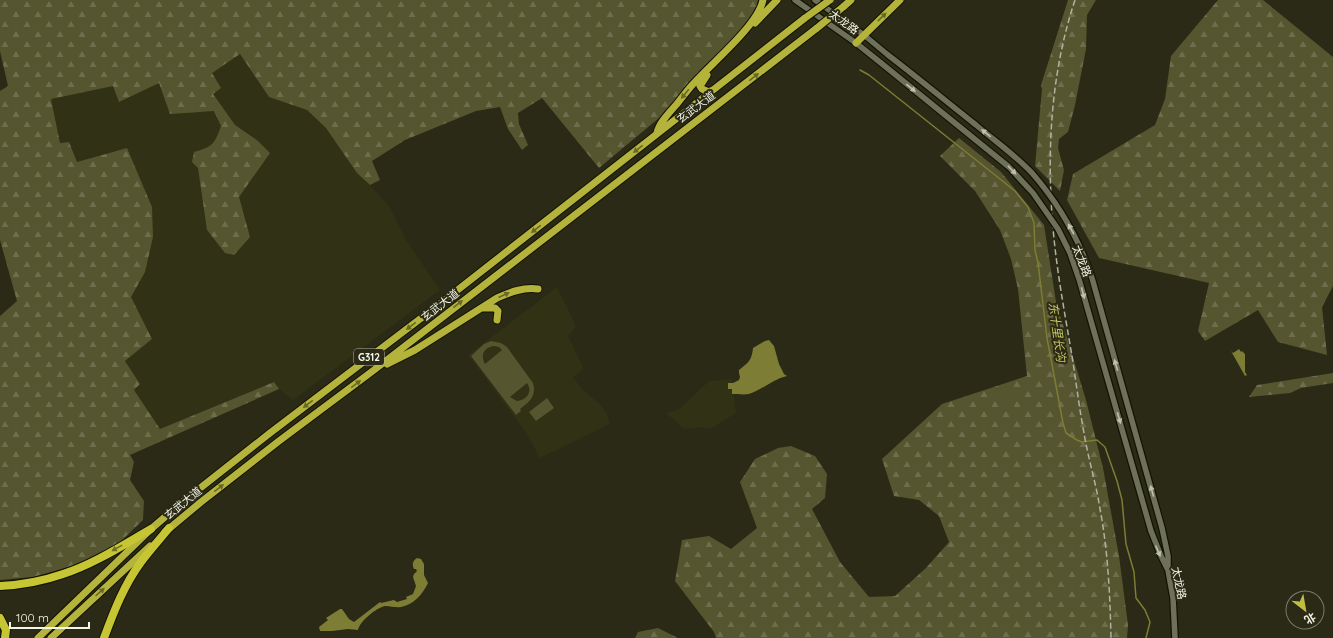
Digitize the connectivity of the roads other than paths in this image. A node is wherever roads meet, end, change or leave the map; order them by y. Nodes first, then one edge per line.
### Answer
1 (763, 0) edge
2 (777, 0) edge
3 (795, 0) edge
4 (815, 0) edge
5 (830, 0) edge
6 (851, 0) edge
7 (900, 0) edge
8 (864, 35) junction
9 (856, 43) junction
10 (713, 90) junction
11 (657, 134) junction
12 (538, 289) dead end
13 (479, 309) junction
14 (497, 320) dead end
15 (374, 370) junction
16 (169, 528) junction
17 (151, 529) junction
18 (1168, 570) junction
19 (0, 586) edge
20 (0, 618) edge
21 (5, 638) edge
22 (38, 638) edge
23 (51, 638) edge
24 (104, 638) edge
25 (1175, 638) edge

1 -> 11 highway
2 - 10 highway
3 - 9 street, 太龙路
4 - 8 street
5 - 10 highway, 玄武大道, bridge
15 -> 6 highway, 玄武大道 / G312, bridge
8 -> 7 highway
8 - 9 highway
18 -> 8 street, bridge
9 -> 18 street, 太龙路, bridge
10 - 11 highway, 玄武大道 / G312
11 -> 17 highway, 玄武大道 / G312
13 -> 12 highway
13 - 14 highway
13 - 15 highway
16 -> 15 highway, 玄武大道 / G312
23 -> 16 highway, 玄武大道 / G312
16 - 24 highway
17 -> 19 highway
17 - 22 highway, 玄武大道 / G312
18 - 25 street, 太龙路
20 - 21 highway

